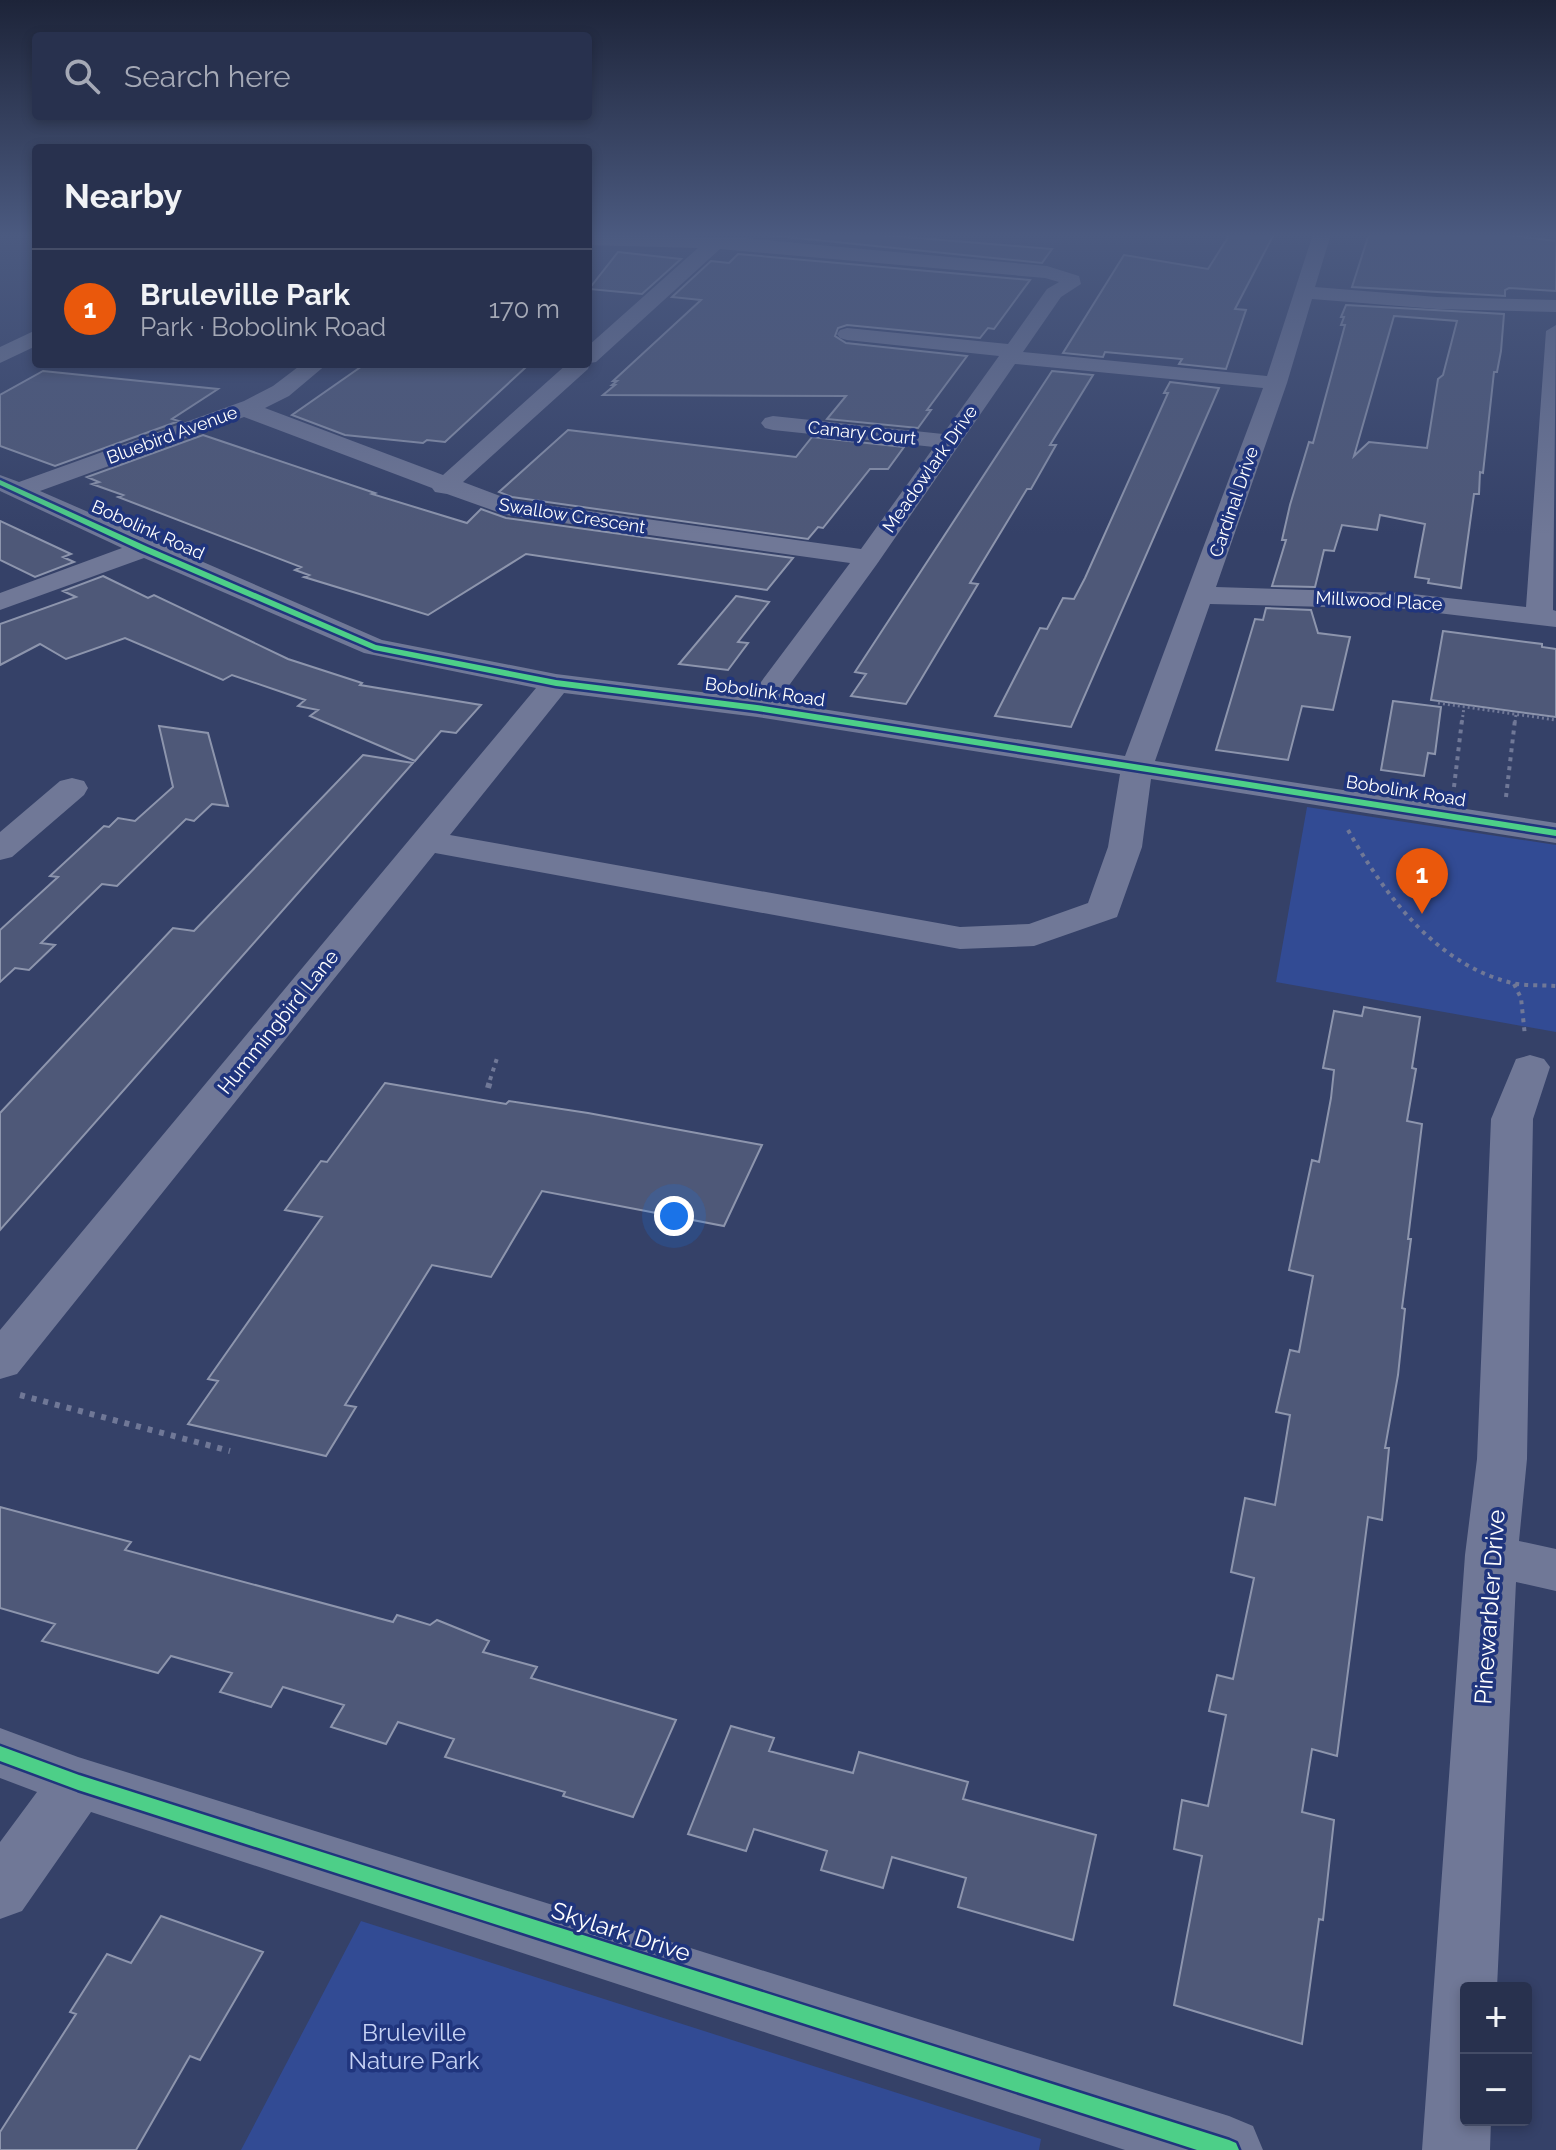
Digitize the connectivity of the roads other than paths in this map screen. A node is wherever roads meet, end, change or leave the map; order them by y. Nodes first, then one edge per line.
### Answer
1 (613, 334) edge
2 (850, 334) edge
3 (1025, 334) edge
4 (1290, 334) edge
5 (1556, 334) edge
6 (32, 339) edge
7 (592, 353) edge
8 (1011, 354) junction
9 (0, 356) edge
10 (311, 368) edge
11 (576, 368) edge
12 (1554, 373) edge
13 (1276, 383) junction
14 (245, 409) junction
15 (773, 423) dead end
16 (950, 442) junction
17 (10, 486) edge
18 (444, 487) junction
19 (145, 549) junction
20 (868, 558) junction
21 (1201, 595) junction
22 (0, 602) edge
23 (1548, 618) edge
24 (556, 683) junction
25 (757, 708) junction
26 (1137, 767) junction
27 (72, 788) dead end
28 (1556, 833) edge
29 (427, 841) junction
30 (0, 850) edge
31 (1530, 1067) road end
32 (8, 1378) edge
33 (1491, 1555) junction
34 (1556, 1570) edge
35 (0, 1753) edge
36 (78, 1782) junction
37 (0, 1891) edge
38 (1229, 2150) edge
39 (1456, 2150) edge

1 - 7 street
2 - 8 street
3 - 8 street, Meadowlark Drive
4 - 13 street, Cardinal Drive
5 - 12 street
6 - 9 main road
8 - 13 street
8 - 16 street, Meadowlark Drive
10 - 14 street, Bluebird Avenue
11 - 18 street
12 - 23 street
13 - 21 street, Cardinal Drive
14 - 17 street, Bluebird Avenue
14 - 18 street, Swallow Crescent
15 - 16 street, Canary Court
16 - 20 street, Meadowlark Drive
17 - 19 street, Bobolink Road
18 - 20 street, Swallow Crescent
19 - 22 street
19 - 24 street, Bobolink Road
20 - 25 street, Meadowlark Drive
21 - 23 street, Millwood Place
21 - 26 street, Cardinal Drive
24 - 25 street, Bobolink Road
24 - 29 street, Hummingbird Lane
25 - 26 street, Bobolink Road
26 - 28 street, Bobolink Road
26 - 29 street, Cardinal Drive
27 - 30 street
29 - 32 street, Hummingbird Lane
31 - 33 street, Pinewarbler Drive
33 - 34 street
33 - 39 street, Pinewarbler Drive
35 - 36 street, Skylark Drive
36 - 37 street
36 - 38 street, Skylark Drive

